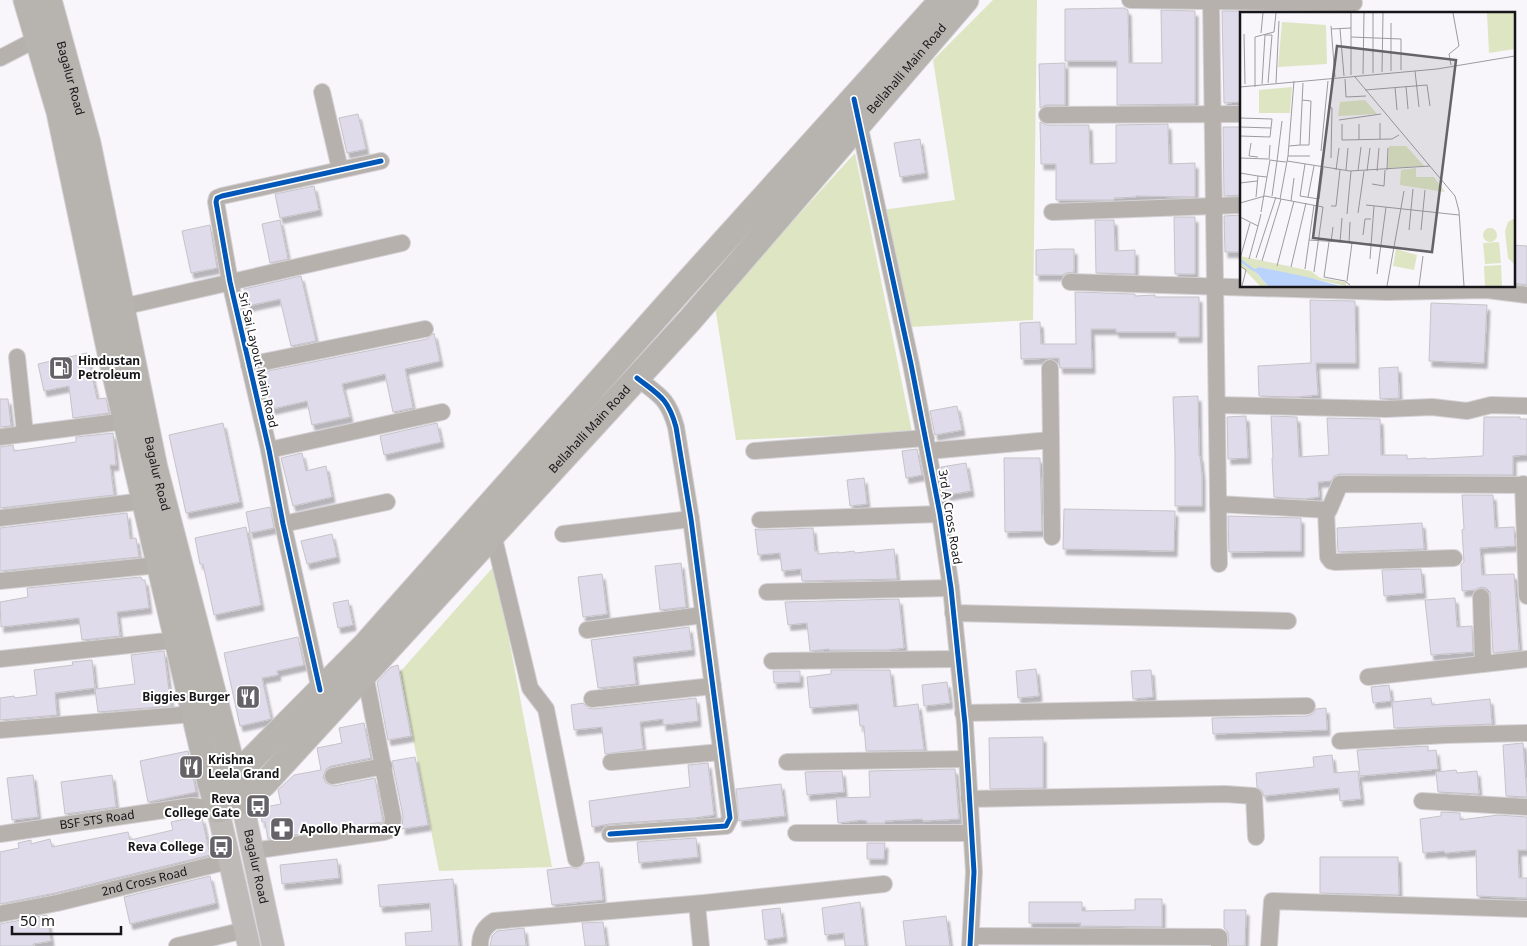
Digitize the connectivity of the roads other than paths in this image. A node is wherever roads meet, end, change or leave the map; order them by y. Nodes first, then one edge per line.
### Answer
1 (26, 0) edge
2 (49, 0) edge
3 (942, 0) edge
4 (966, 0) edge
5 (1130, 0) edge
6 (1212, 0) edge
7 (1354, 3) dead end
8 (37, 39) junction
9 (0, 58) edge
10 (322, 92) dead end
11 (854, 99) junction
12 (1213, 114) junction
13 (1240, 114) edge
14 (1047, 115) dead end
15 (859, 124) junction
16 (381, 162) dead end
17 (340, 169) junction
18 (1240, 205) edge
19 (1214, 206) junction
20 (1052, 212) dead end
21 (402, 243) dead end
22 (230, 282) junction
23 (1070, 282) dead end
24 (1214, 287) junction
25 (1240, 288) edge
26 (1248, 288) edge
27 (1527, 294) edge
28 (122, 307) junction
29 (425, 329) dead end
30 (17, 357) dead end
31 (249, 365) junction
32 (1050, 368) dead end
33 (637, 378) junction
34 (1217, 405) junction
35 (1527, 406) edge
36 (442, 412) dead end
37 (126, 421) junction
38 (25, 433) junction
39 (0, 437) edge
40 (1051, 440) junction
41 (927, 444) junction
42 (269, 450) junction
43 (754, 451) dead end
44 (1525, 484) edge
45 (144, 501) junction
46 (387, 502) dead end
47 (1218, 504) junction
48 (1326, 510) junction
49 (940, 514) junction
50 (0, 518) edge
51 (690, 519) junction
52 (760, 520) dead end
53 (283, 524) junction
54 (493, 534) junction
55 (563, 534) dead end
56 (1052, 537) dead end
57 (1454, 558) dead end
58 (1526, 561) edge
59 (1219, 564) dead end
60 (158, 566) junction
61 (0, 581) edge
62 (951, 588) junction
63 (767, 592) dead end
64 (1527, 596) edge
65 (1481, 597) dead end
66 (953, 613) junction
67 (703, 614) junction
68 (1288, 621) dead end
69 (587, 630) dead end
70 (176, 640) junction
71 (0, 659) edge
72 (958, 659) junction
73 (1527, 659) edge
74 (772, 661) dead end
75 (1483, 664) junction
76 (365, 674) junction
77 (1368, 677) dead end
78 (713, 686) junction
79 (320, 690) junction
80 (592, 699) dead end
81 (1307, 706) dead end
82 (964, 713) junction
83 (193, 714) junction
84 (0, 730) edge
85 (1527, 734) edge
86 (1340, 741) dead end
87 (721, 752) junction
88 (967, 759) junction
89 (611, 762) dead end
90 (787, 762) dead end
91 (384, 766) junction
92 (235, 776) junction
93 (333, 776) dead end
94 (210, 782) junction
95 (969, 799) junction
96 (1422, 801) dead end
97 (242, 802) junction
98 (192, 806) junction
99 (1527, 807) edge
100 (218, 810) junction
101 (796, 833) dead end
102 (972, 833) junction
103 (0, 834) edge
104 (610, 834) dead end
105 (1256, 838) dead end
106 (252, 851) junction
107 (576, 859) dead end
108 (229, 861) junction
109 (884, 884) dead end
110 (697, 904) junction
111 (1527, 909) edge
112 (0, 914) edge
113 (247, 938) edge
114 (971, 941) edge
115 (177, 946) edge
116 (273, 946) edge
117 (480, 946) edge
118 (701, 946) edge
119 (1219, 946) edge
120 (1269, 946) edge

1 - 8 main road, Bagalur Road
2 - 28 main road, Bagalur Road
3 - 11 main road, Bellahalli Main Road
4 - 15 main road, Bellahalli Main Road
5 - 6 street
6 - 7 street
6 - 12 street
8 - 9 street
8 - 37 main road, Bagalur Road
10 - 17 street
11 - 15 street, 3rd A Cross Road
11 - 79 main road, Bellahalli Main Road
12 - 13 street
12 - 14 street
12 - 19 street
15 - 33 main road, Bellahalli Main Road
15 - 41 street, 3rd A Cross Road
16 - 17 street, Sri Sai Layout Main Road
17 - 22 street, Sri Sai Layout Main Road
18 - 19 street
19 - 20 street
19 - 24 street
21 - 22 street
22 - 28 street
22 - 31 street, Sri Sai Layout Main Road
23 - 24 street
24 - 25 street
24 - 34 street
26 - 27 street
28 - 92 main road, Bagalur Road
29 - 31 street
30 - 38 street
31 - 42 street, Sri Sai Layout Main Road
32 - 40 street
33 - 51 street
33 - 54 main road, Bellahalli Main Road
34 - 35 street
34 - 47 street
36 - 42 street
37 - 38 street
37 - 45 main road, Bagalur Road
38 - 39 street
40 - 41 street
40 - 56 street
41 - 43 street
41 - 49 street, 3rd A Cross Road
42 - 53 street, Sri Sai Layout Main Road
44 - 48 street
44 - 58 street
45 - 50 street
45 - 60 main road, Bagalur Road
46 - 53 street
47 - 48 street
47 - 59 street
48 - 57 street
49 - 52 street
49 - 62 street, 3rd A Cross Road
51 - 55 street
51 - 67 street
53 - 79 street, Sri Sai Layout Main Road
54 - 76 main road, Bellahalli Main Road
54 - 107 street
58 - 64 street
60 - 61 street
60 - 70 main road, Bagalur Road
62 - 63 street
62 - 66 street, 3rd A Cross Road
65 - 75 street
66 - 68 street
66 - 72 street, 3rd A Cross Road
67 - 69 street
67 - 78 street
70 - 71 street
70 - 83 main road, Bagalur Road
72 - 74 street
72 - 82 street, 3rd A Cross Road
73 - 75 street
75 - 77 street
76 - 91 street
76 - 97 main road, Bellahalli Main Road
78 - 80 street
78 - 87 street
79 - 92 main road, Bellahalli Main Road
81 - 82 street
82 - 88 street, 3rd A Cross Road
83 - 84 street
83 - 94 main road, Bagalur Road
85 - 86 street
87 - 89 street
87 - 104 street
88 - 90 street
88 - 95 street, 3rd A Cross Road
91 - 93 street
91 - 106 street
92 - 94 main road
92 - 97 main road, Bagalur Road
94 - 98 street
94 - 100 main road, Bagalur Road
95 - 102 street, 3rd A Cross Road
95 - 105 street
96 - 99 street
97 - 100 main road
97 - 106 main road, Bagalur Road
98 - 100 street, BSF STS Road
98 - 103 street, BSF STS Road
100 - 108 main road, Bagalur Road
101 - 102 street
102 - 114 street, 3rd A Cross Road
106 - 116 main road, Bagalur Road
108 - 112 street, 2nd Cross Road
108 - 113 main road, Bagalur Road
109 - 110 street
110 - 117 street
110 - 118 street
111 - 120 street
113 - 115 street
114 - 119 street

